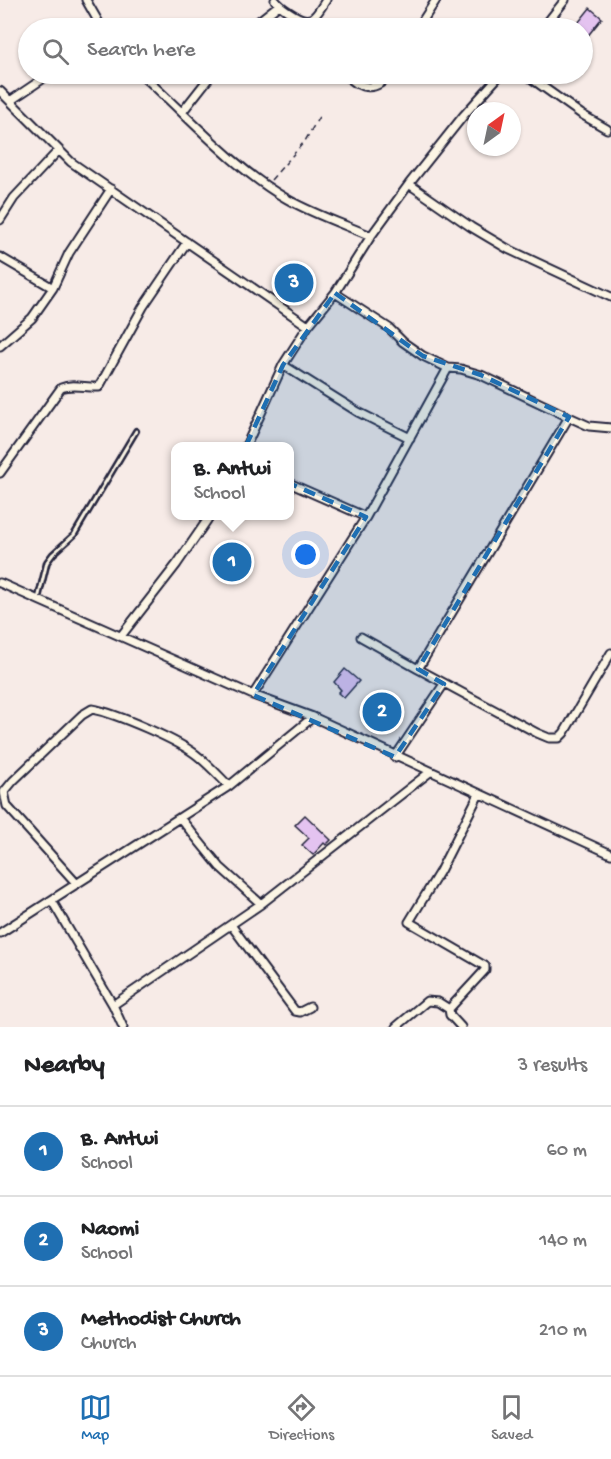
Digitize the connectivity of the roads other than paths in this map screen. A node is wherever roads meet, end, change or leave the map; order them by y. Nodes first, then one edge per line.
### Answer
1 (86, 0) edge
2 (326, 0) edge
3 (436, 0) edge
4 (565, 0) edge
5 (277, 3) edge
6 (96, 18) edge
7 (261, 18) edge
8 (299, 18) edge
9 (313, 18) edge
10 (424, 18) edge
11 (551, 18) edge
12 (35, 84) edge
13 (152, 84) edge
14 (204, 84) edge
15 (358, 84) edge
16 (378, 84) edge
17 (492, 84) edge
18 (538, 84) edge
19 (0, 91) edge
20 (10, 101) junction
21 (183, 111) junction
22 (607, 129) dead end
23 (59, 150) junction
24 (409, 184) junction
25 (111, 189) junction
26 (3, 208) edge
27 (0, 220) edge
28 (371, 236) junction
29 (187, 242) junction
30 (0, 257) edge
31 (53, 288) junction
32 (335, 292) junction
33 (611, 297) edge
34 (308, 326) junction
35 (0, 346) edge
36 (283, 365) junction
37 (448, 368) junction
38 (569, 417) junction
39 (611, 428) edge
40 (136, 431) dead end
41 (410, 438) junction
42 (248, 442) edge
43 (0, 472) edge
44 (294, 485) edge
45 (366, 517) junction
46 (207, 520) edge
47 (0, 583) edge
48 (38, 599) junction
49 (121, 636) junction
50 (361, 637) dead end
51 (611, 653) edge
52 (418, 669) junction
53 (444, 684) junction
54 (253, 695) junction
55 (313, 717) junction
56 (395, 757) junction
57 (430, 772) junction
58 (229, 786) junction
59 (479, 794) junction
60 (180, 818) junction
61 (611, 854) edge
62 (77, 884) junction
63 (51, 901) junction
64 (261, 904) junction
65 (231, 925) junction
66 (0, 933) edge
67 (113, 1005) junction
68 (310, 1006) dead end
69 (449, 1009) junction
70 (123, 1027) edge
71 (396, 1027) edge
72 (461, 1027) edge

1 - 6 street
2 - 9 street
3 - 10 street
4 - 11 street
5 - 7 street
5 - 8 street
12 - 20 street
13 - 21 street
14 - 21 street
15 - 16 street
17 - 24 street
18 - 22 street
19 - 20 street
20 - 23 street
21 - 28 street
23 - 25 street
23 - 26 street
24 - 28 street
24 - 33 street
25 - 29 street
25 - 31 street
26 - 27 street
28 - 32 street
29 - 34 street
29 - 43 street
30 - 31 street
31 - 35 street
32 - 34 street
32 - 37 street
34 - 36 street
36 - 41 street
36 - 42 street
37 - 38 street
37 - 41 street
38 - 39 street
38 - 52 street
40 - 48 lane
41 - 45 street
44 - 45 street
45 - 54 street
46 - 49 street
47 - 48 street
48 - 49 street
49 - 54 street
50 - 52 street
51 - 53 street
52 - 53 street
53 - 56 street
54 - 55 street
55 - 56 street
55 - 58 street
56 - 57 street
57 - 59 street
57 - 64 street
58 - 60 street
58 - 62 street
59 - 61 street
59 - 69 street
60 - 62 street
60 - 64 street
62 - 63 street
63 - 66 street
63 - 67 street
64 - 65 street
65 - 67 street
65 - 68 street
67 - 70 street
69 - 71 street
69 - 72 street

